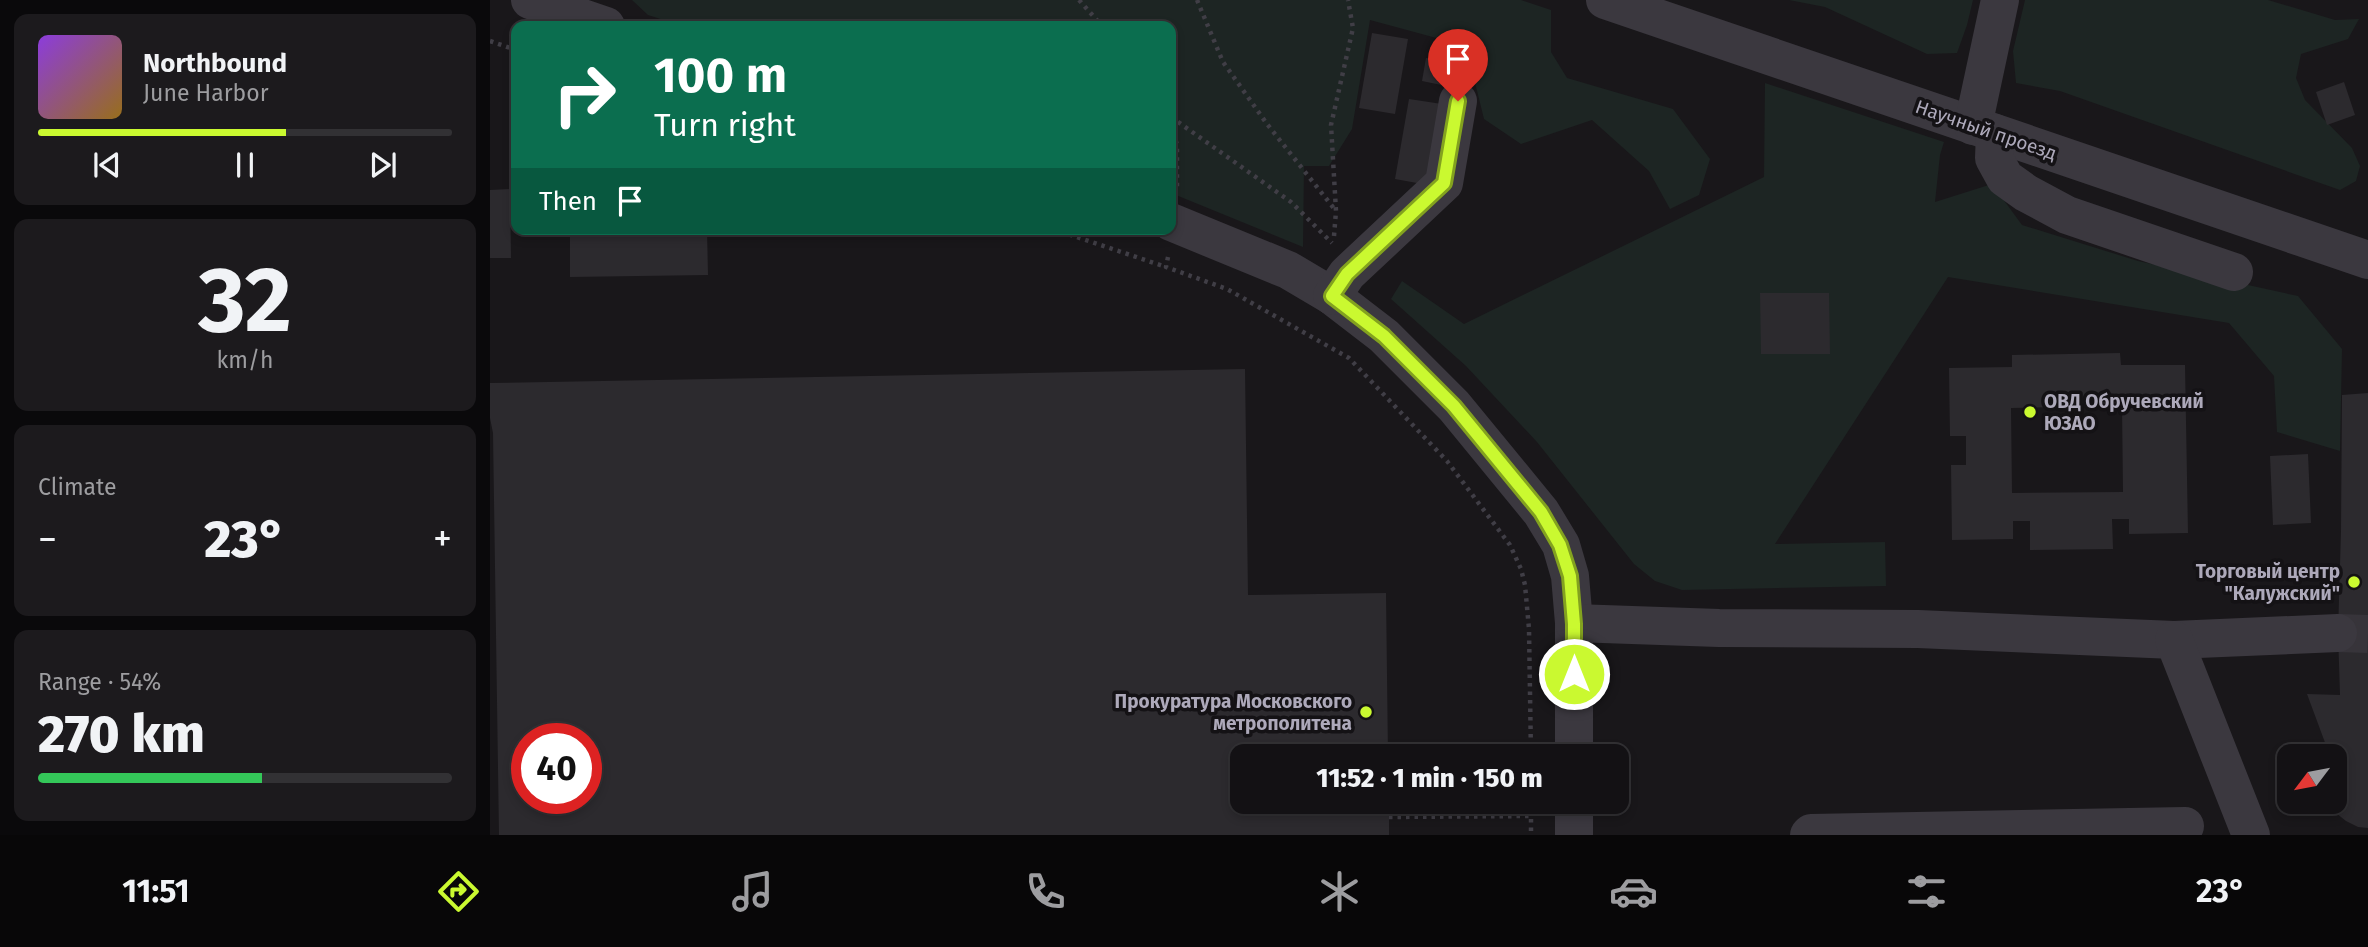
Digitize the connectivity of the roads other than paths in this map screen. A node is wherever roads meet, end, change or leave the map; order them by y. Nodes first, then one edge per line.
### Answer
1 (1605, 0) edge
2 (2000, 0) edge
3 (549, 3) edge
4 (594, 21) edge
5 (1458, 101) dead end
6 (1984, 130) junction
7 (1176, 224) edge
8 (2362, 254) edge
9 (2234, 272) dead end
10 (1332, 296) junction
11 (1574, 624) junction
12 (2338, 634) tunnel mouth
13 (2174, 640) junction
14 (1574, 744) edge
15 (1574, 814) edge
16 (2185, 826) dead end
17 (1574, 835) edge
18 (1809, 835) edge
19 (2251, 835) edge

1 - 6 street, Научный проезд
2 - 6 street
3 - 4 street
5 - 10 street
6 - 8 street, Научный проезд
6 - 9 street
7 - 10 street
10 - 11 street
11 - 13 street
11 - 14 street
12 - 13 street
13 - 19 street
15 - 17 street
16 - 18 street

